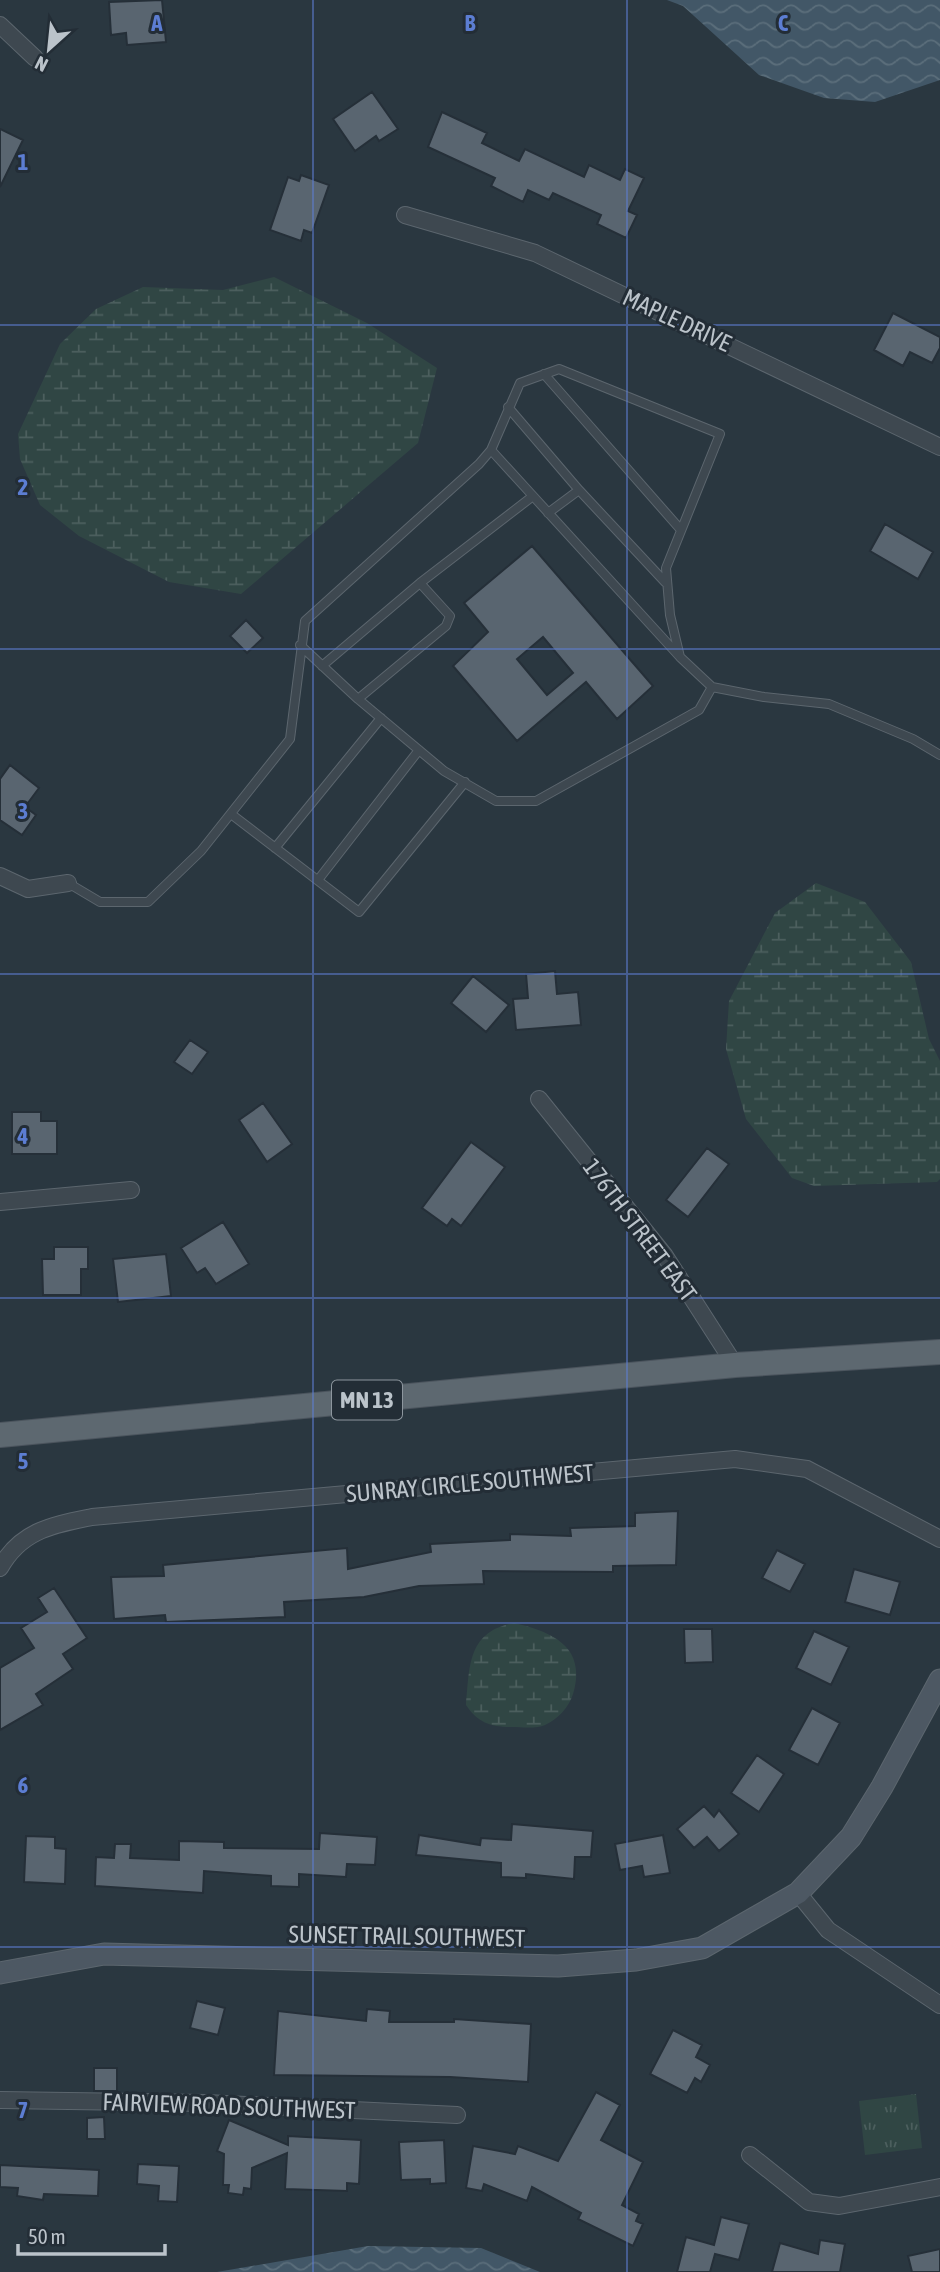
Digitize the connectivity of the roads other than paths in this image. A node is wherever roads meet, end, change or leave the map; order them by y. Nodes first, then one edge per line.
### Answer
1 (0, 25) edge
2 (35, 58) dead end
3 (405, 215) dead end
4 (544, 374) junction
5 (509, 407) junction
6 (940, 447) edge
7 (491, 450) junction
8 (579, 490) junction
9 (533, 496) junction
10 (548, 513) junction
11 (681, 530) junction
12 (665, 582) junction
13 (420, 583) junction
14 (300, 645) junction
15 (680, 657) junction
16 (322, 666) junction
17 (712, 687) junction
18 (358, 699) junction
19 (381, 718) junction
20 (419, 750) junction
21 (940, 755) edge
22 (465, 782) junction
23 (231, 814) junction
24 (275, 848) junction
25 (0, 876) edge
26 (318, 880) junction
27 (68, 883) joint
28 (539, 1099) dead end
29 (131, 1190) dead end
30 (0, 1202) edge
31 (940, 1352) edge
32 (735, 1365) junction
33 (0, 1435) edge
34 (940, 1539) edge
35 (0, 1568) edge
36 (940, 1680) edge
37 (798, 1893) junction
38 (0, 1973) edge
39 (940, 2005) edge
40 (0, 2100) edge
41 (457, 2115) dead end
42 (750, 2155) dead end
43 (940, 2187) edge

1 - 2 street
3 - 6 street, MAPLE DRIVE
4 - 5 lane
4 - 11 lane
4 - 11 lane
5 - 7 lane
5 - 8 lane
7 - 9 lane
7 - 14 lane
8 - 10 lane
8 - 12 lane
9 - 10 lane
9 - 13 lane
10 - 15 lane
11 - 12 lane
12 - 15 lane
13 - 16 lane
13 - 18 lane
14 - 16 lane
14 - 23 lane
15 - 17 lane
16 - 18 lane
17 - 21 lane
17 - 22 lane
18 - 19 lane
19 - 20 lane
19 - 24 lane
20 - 22 lane
20 - 26 lane
22 - 26 lane
23 - 24 lane
23 - 27 lane
24 - 26 lane
25 - 27 street
28 - 32 street, 176TH STREET EAST
29 - 30 street
31 - 32 main road, MN 13
32 - 33 main road, MN 13
34 - 35 street, SUNRAY CIRCLE SOUTHWEST
36 - 37 street, SUNSET TRAIL SOUTHWEST
37 - 38 street, SUNSET TRAIL SOUTHWEST
37 - 39 street
40 - 41 street, FAIRVIEW ROAD SOUTHWEST
42 - 43 street

